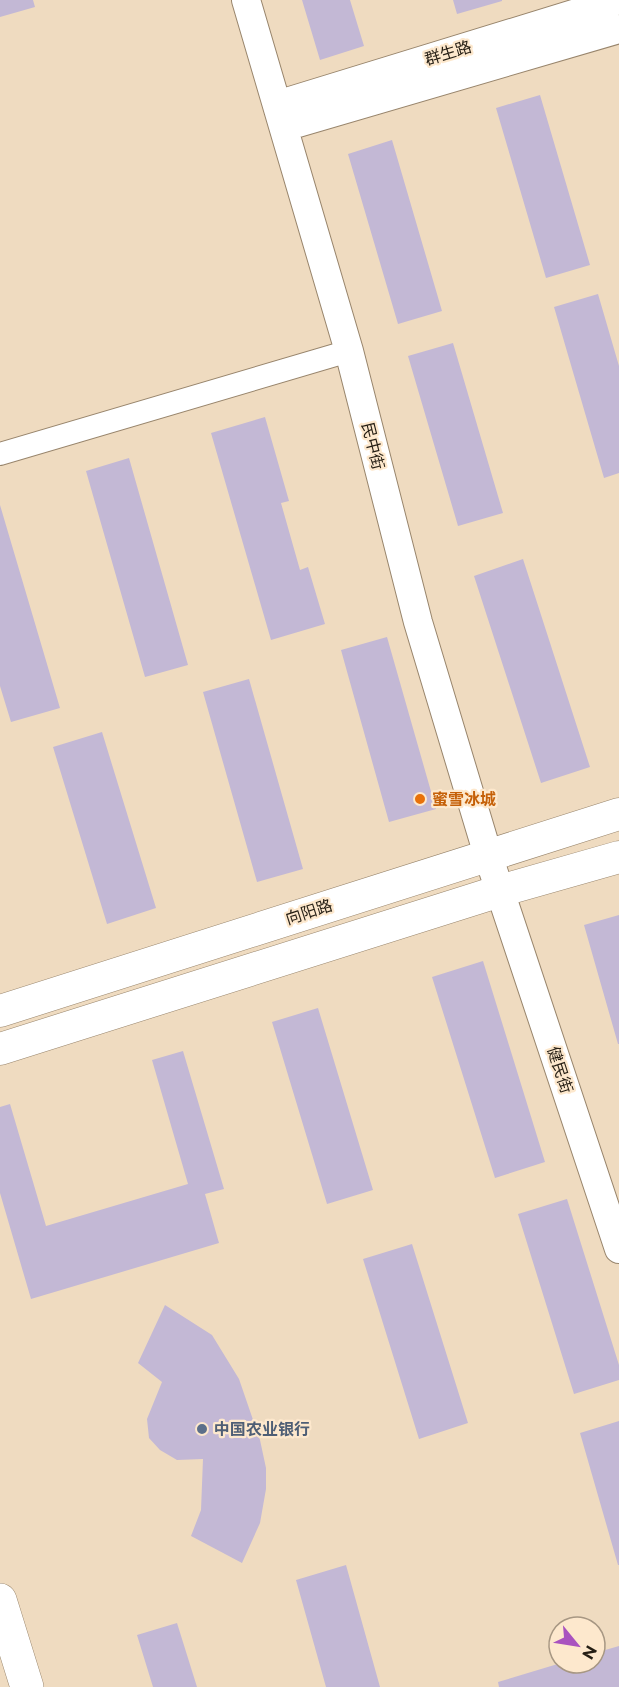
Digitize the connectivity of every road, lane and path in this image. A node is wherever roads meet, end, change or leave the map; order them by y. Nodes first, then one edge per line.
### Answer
1 (246, 0) edge
2 (619, 0) edge
3 (619, 30) edge
4 (281, 116) junction
5 (349, 351) junction
6 (0, 454) edge
7 (619, 814) edge
8 (488, 855) junction
9 (619, 857) edge
10 (500, 891) junction
11 (0, 1011) edge
12 (0, 1049) edge
13 (619, 1249) edge
14 (0, 1600) edge
15 (27, 1687) edge

1 - 4 street, 民中街
2 - 4 street, 群生路
3 - 4 street, 群生路
4 - 5 street, 民中街
5 - 6 street
5 - 8 street, 民中街
7 - 8 main road, 向阳路
8 - 10 street, 民中街
8 - 11 main road, 向阳路
9 - 10 main road
10 - 12 main road
10 - 13 street, 健民街
14 - 15 main road

